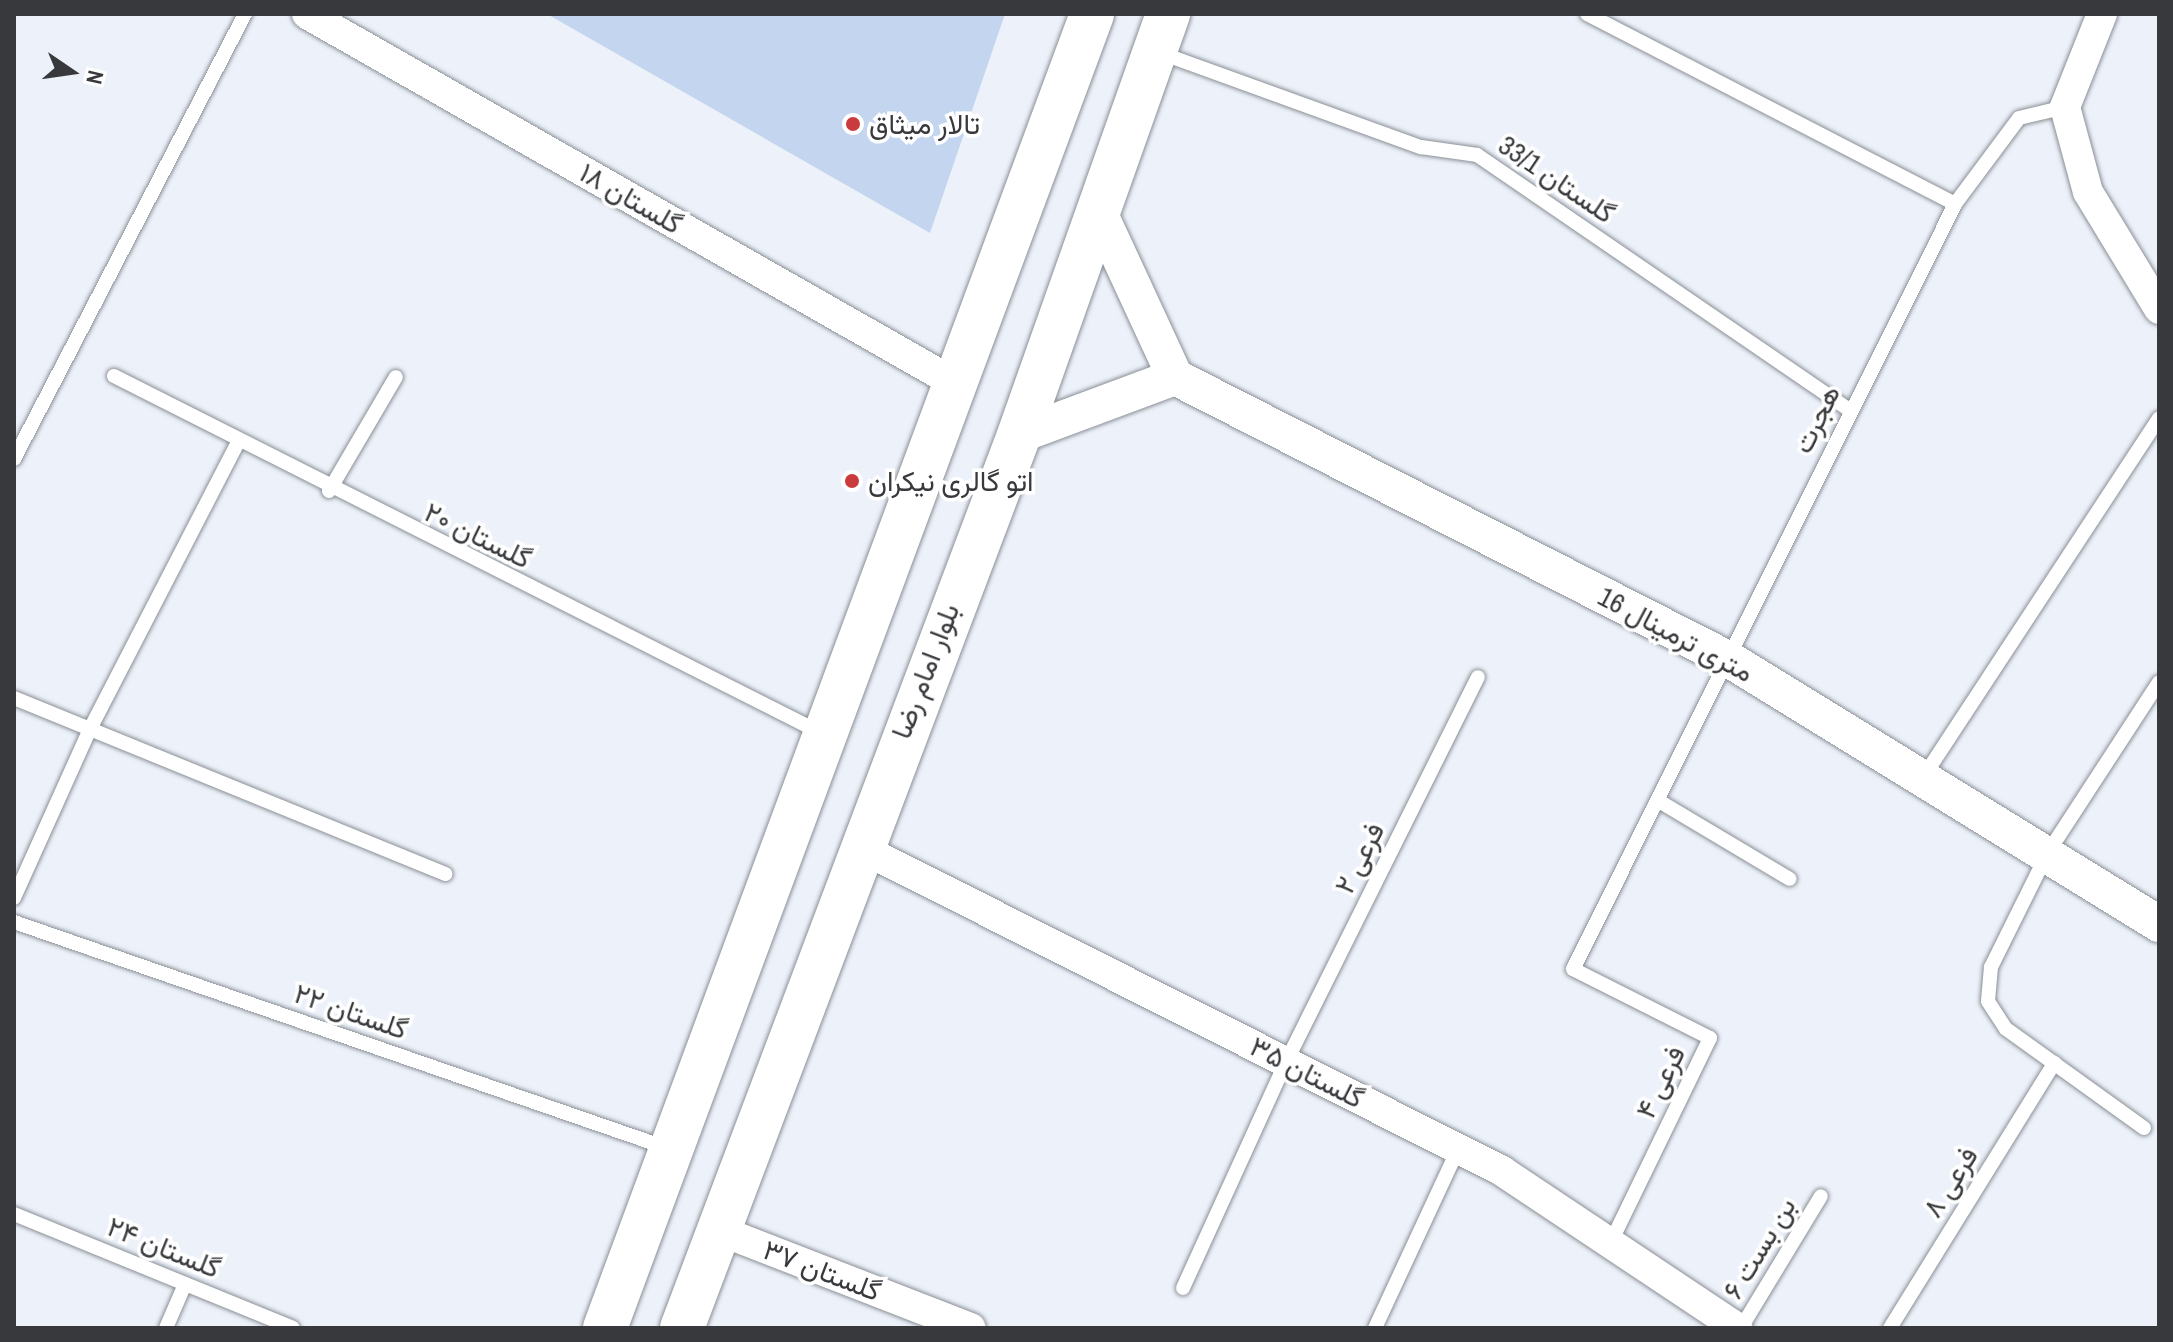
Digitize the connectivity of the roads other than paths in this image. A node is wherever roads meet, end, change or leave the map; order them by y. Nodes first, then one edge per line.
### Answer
1 (245, 14) edge
2 (307, 14) edge
3 (1092, 14) edge
4 (1587, 14) edge
5 (2102, 14) edge
6 (1162, 32) edge
7 (2065, 107) junction
8 (1955, 204) junction
9 (1097, 208) junction
10 (2159, 309) edge
11 (114, 376) dead end
12 (396, 377) dead end
13 (1175, 377) junction
14 (955, 383) junction
15 (1849, 410) junction
16 (2159, 418) edge
17 (1019, 435) junction
18 (238, 442) junction
19 (14, 459) edge
20 (329, 491) junction
21 (1730, 660) junction
22 (1478, 677) dead end
23 (2159, 682) edge
24 (14, 698) edge
25 (90, 729) junction
26 (823, 734) junction
27 (1924, 776) junction
28 (1659, 801) junction
29 (859, 847) junction
30 (2047, 854) junction
31 (445, 874) dead end
32 (1790, 879) dead end
33 (14, 898) edge
34 (14, 922) edge
35 (2159, 924) edge
36 (1573, 969) joint
37 (1286, 1062) junction
38 (2054, 1063) junction
39 (2144, 1128) dead end
40 (672, 1149) junction
41 (1458, 1149) junction
42 (1821, 1196) dead end
43 (14, 1214) edge
44 (718, 1230) junction
45 (1610, 1244) junction
46 (185, 1284) junction
47 (1183, 1288) dead end
48 (166, 1328) edge
49 (293, 1328) edge
50 (605, 1328) edge
51 (682, 1328) edge
52 (971, 1328) edge
53 (1375, 1328) edge
54 (1739, 1328) edge
55 (1890, 1328) edge

1 - 19 lane
2 - 14 street, گلستان ۱۸
3 - 14 main road
4 - 8 lane
5 - 7 street
6 - 9 main road, بلوار امام رضا
6 - 15 lane, گلستان 33/1
7 - 8 lane, هجرت
7 - 10 street
8 - 15 lane, هجرت
9 - 13 street
9 - 17 main road, بلوار امام رضا
11 - 18 lane, گلستان ۲۰
12 - 20 lane
13 - 17 street
13 - 21 street, 16 متری ترمینال
14 - 26 main road
15 - 21 lane, هجرت
16 - 27 lane
17 - 29 main road, بلوار امام رضا
18 - 20 lane, گلستان ۲۰
18 - 25 lane
20 - 26 lane, گلستان ۲۰
21 - 27 street, 16 متری ترمینال
21 - 28 lane, هجرت
22 - 37 lane, فرعی ۲
23 - 30 lane
24 - 25 lane
25 - 31 lane
25 - 33 lane
26 - 40 main road
27 - 30 street, 16 متری ترمینال
28 - 32 lane
28 - 36 lane, هجرت
29 - 37 street, گلستان ۳۵
29 - 44 main road, بلوار امام رضا
30 - 35 street, 16 متری ترمینال
30 - 38 lane
34 - 40 lane, گلستان ۲۲
36 - 45 lane, فرعی ۴
37 - 41 street, گلستان ۳۵
37 - 47 lane, فرعی ۲
38 - 39 lane
38 - 55 lane, فرعی ۸
40 - 50 main road
41 - 45 street, گلستان ۳۵
41 - 53 lane
42 - 54 lane, بن بست ۶
43 - 46 lane, گلستان ۲۴
44 - 51 main road, بلوار امام رضا
44 - 52 street, گلستان ۳۷
45 - 54 street, گلستان ۳۵
46 - 48 lane
46 - 49 lane, گلستان ۲۴

